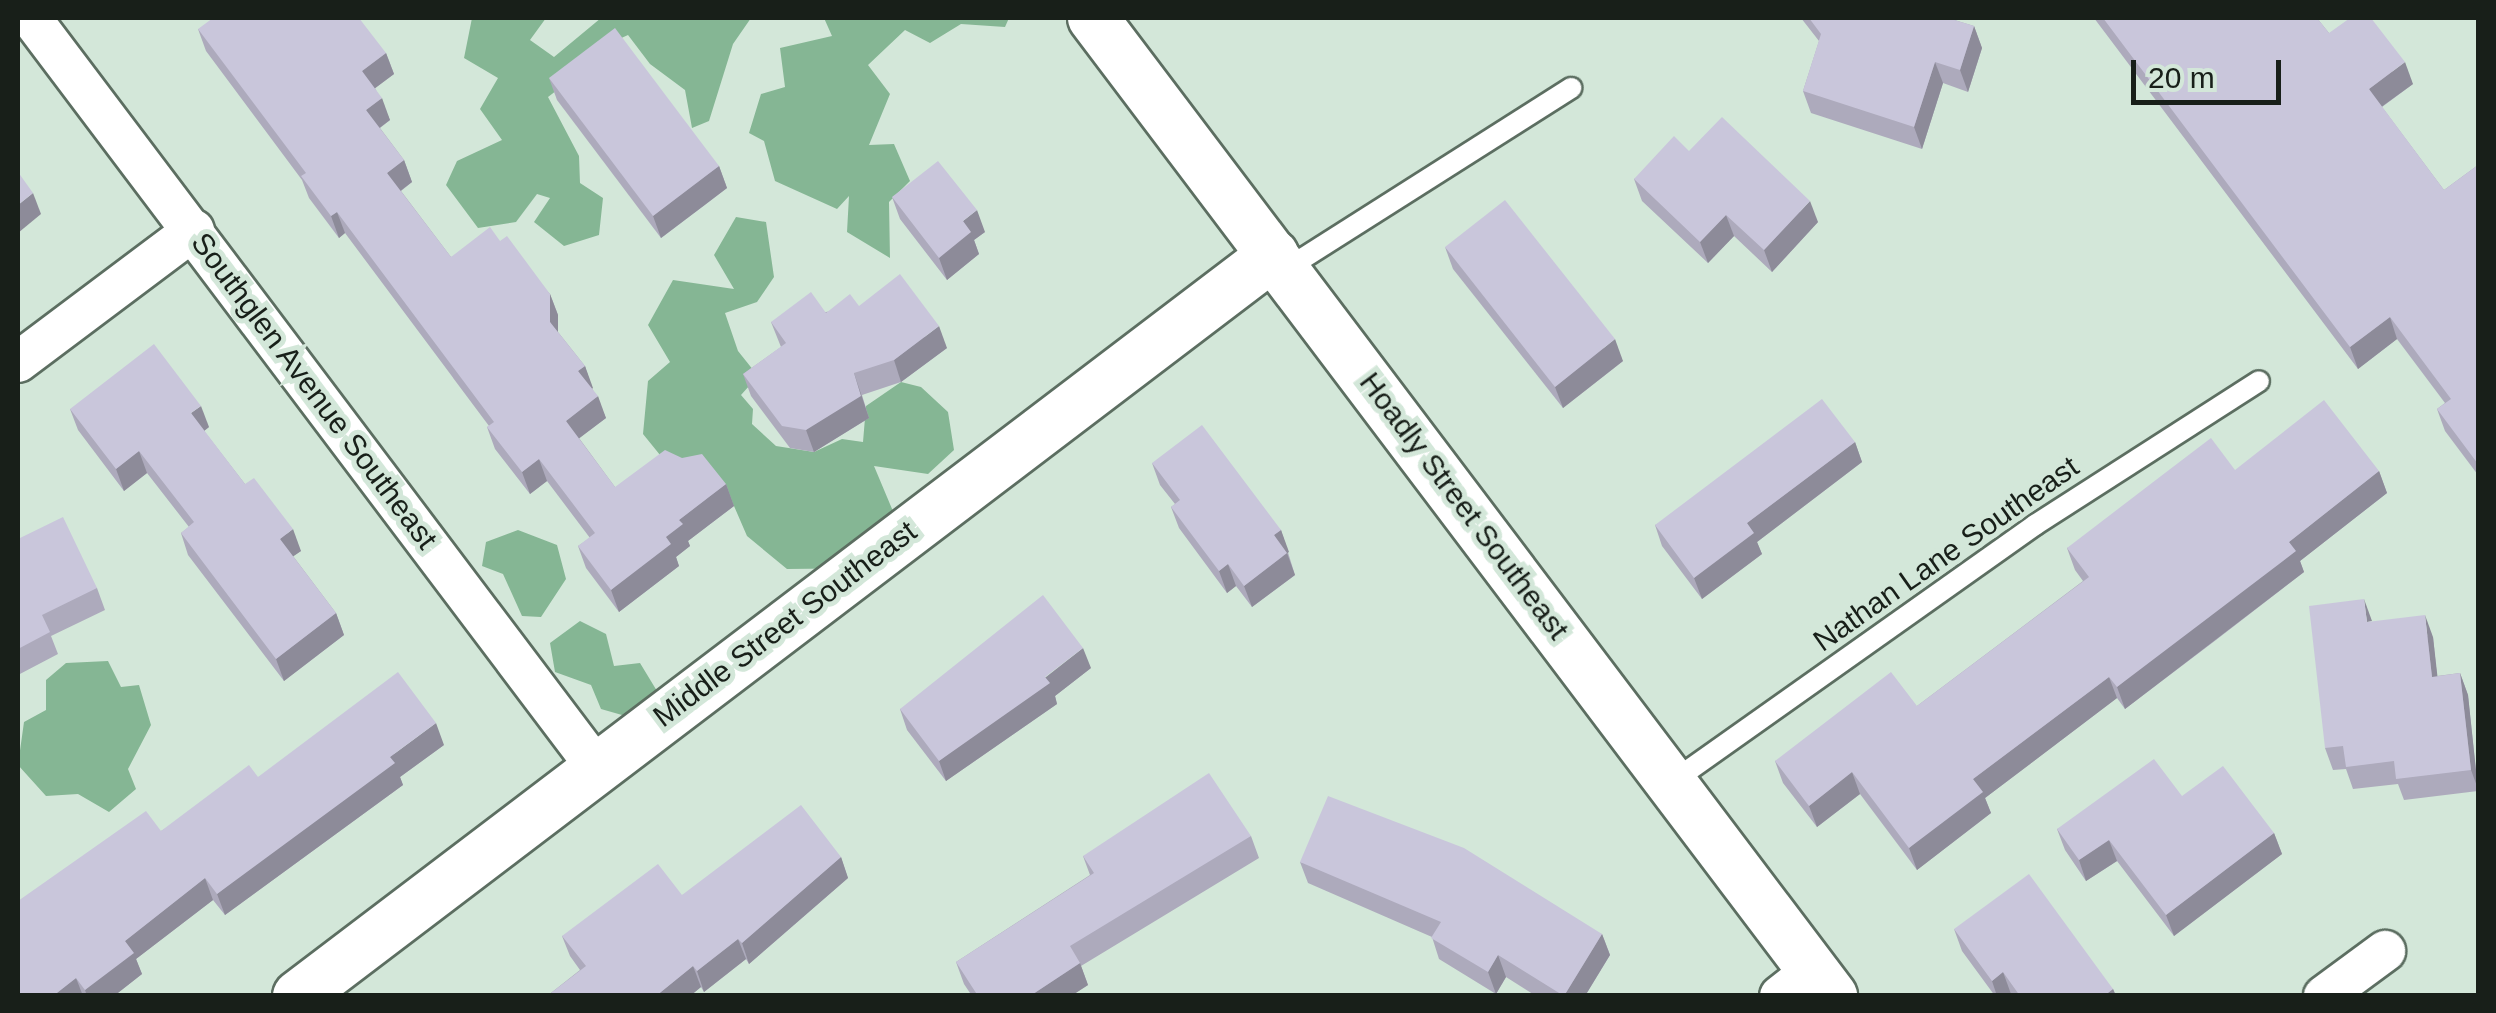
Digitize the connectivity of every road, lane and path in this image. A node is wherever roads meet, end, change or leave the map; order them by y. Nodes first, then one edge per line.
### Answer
1 (30, 18) edge
2 (1093, 18) edge
3 (1571, 88) dead end
4 (194, 230) junction
5 (1280, 262) junction
6 (18, 362) edge
7 (2259, 381) dead end
8 (596, 767) junction
9 (1672, 782) junction
10 (2385, 951) dead end
11 (1808, 987) edge
12 (298, 996) edge
13 (2324, 996) edge

1 - 4 street, Southglen Avenue Southeast
2 - 5 street, Hoadly Street Southeast
3 - 5 lane
4 - 6 street
4 - 8 street, Southglen Avenue Southeast
5 - 8 street, Middle Street Southeast
5 - 9 street, Hoadly Street Southeast
7 - 9 lane, Nathan Lane Southeast
8 - 12 street, Middle Street Southeast
9 - 11 street, Hoadly Street Southeast
10 - 13 street

